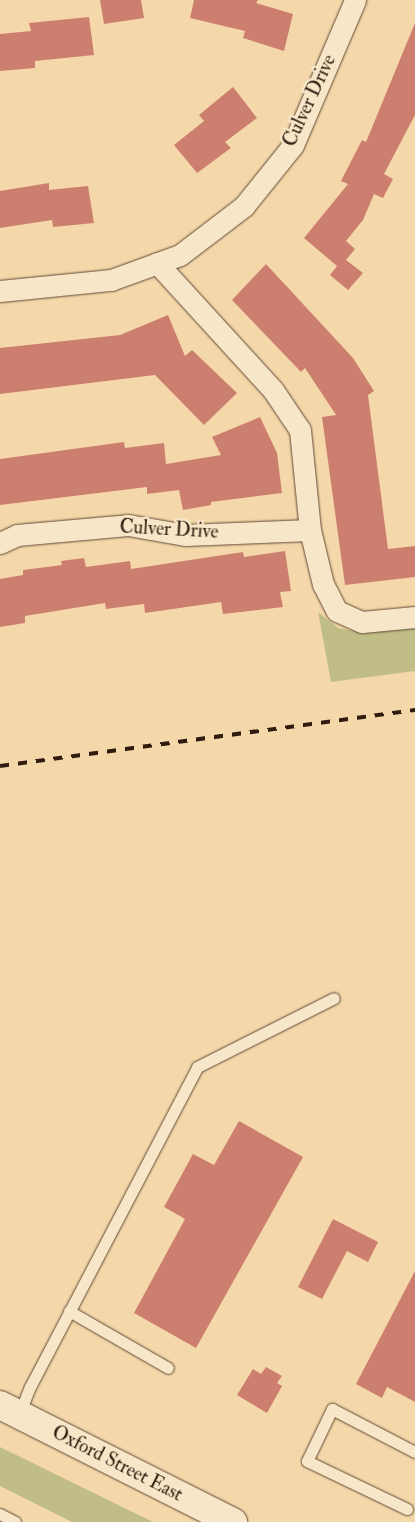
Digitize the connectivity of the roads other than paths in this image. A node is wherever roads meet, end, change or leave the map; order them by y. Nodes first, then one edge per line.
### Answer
1 (356, 0) edge
2 (157, 264) junction
3 (0, 291) edge
4 (310, 530) junction
5 (0, 543) edge
6 (415, 616) edge
7 (334, 998) dead end
8 (69, 1311) junction
9 (168, 1368) dead end
10 (9, 1410) edge
11 (415, 1452) edge
12 (406, 1509) dead end
13 (0, 1514) edge
14 (15, 1522) edge
15 (233, 1522) edge

1 - 2 street, Culver Drive
2 - 3 street, Culver Drive
2 - 4 street
4 - 5 street, Culver Drive
4 - 6 street
7 - 8 lane
8 - 9 lane
8 - 10 lane
10 - 15 main road, Oxford Street East
11 - 12 lane
13 - 14 lane

